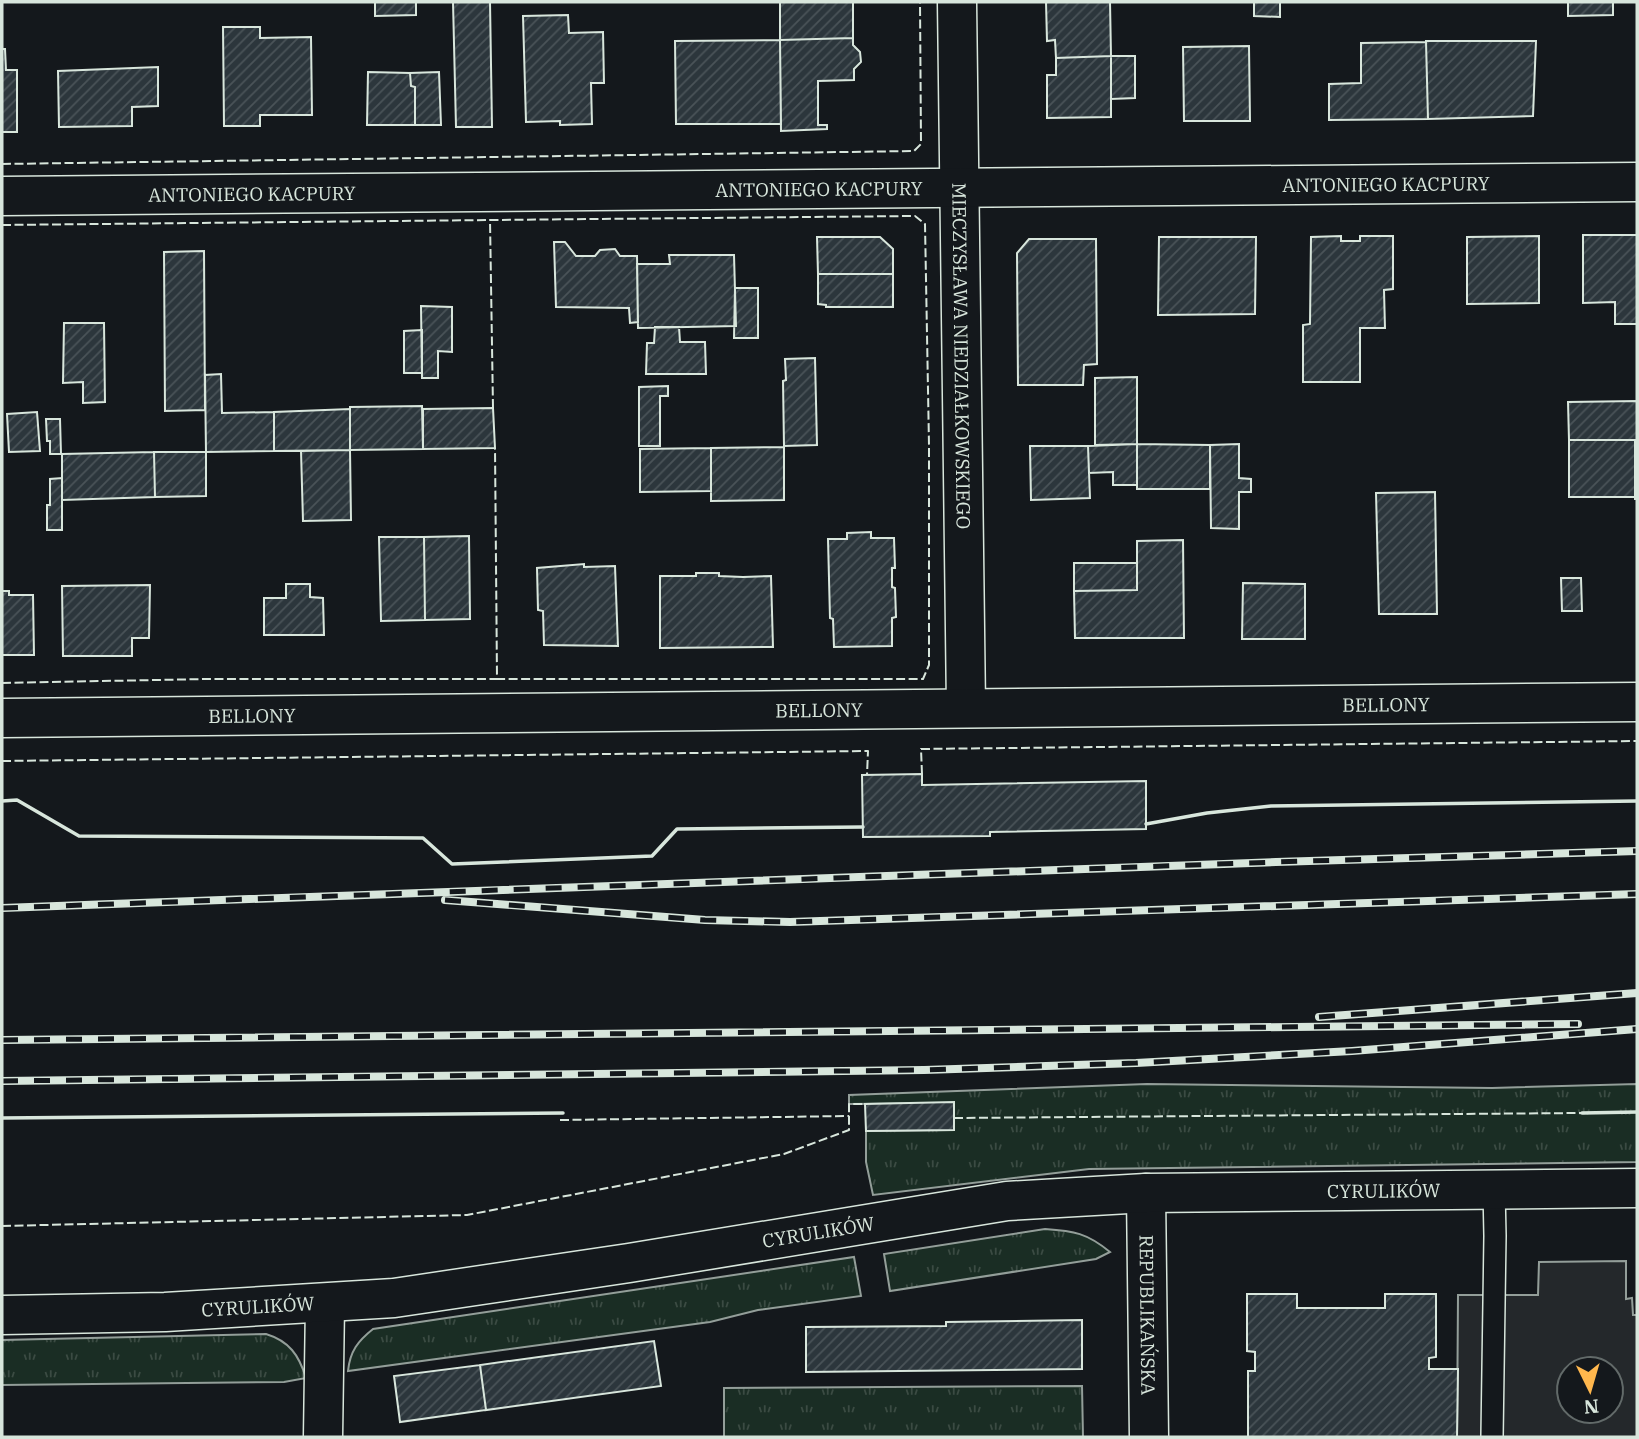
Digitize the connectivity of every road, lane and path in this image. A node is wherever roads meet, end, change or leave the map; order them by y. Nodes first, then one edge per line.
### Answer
1 (957, 2) edge
2 (1637, 183) edge
3 (961, 188) junction
4 (2, 196) edge
5 (1637, 702) edge
6 (966, 708) junction
7 (2, 718) edge
8 (1637, 1188) edge
9 (1494, 1189) junction
10 (1146, 1193) junction
11 (325, 1304) junction
12 (2, 1315) edge
13 (323, 1437) edge
14 (1149, 1437) edge
15 (1492, 1437) edge

1 - 3 street, MIECZYSŁAWA NIEDZIAŁKOWSKIEGO
2 - 3 street, ANTONIEGO KACPURY
3 - 4 street, ANTONIEGO KACPURY
3 - 6 street, MIECZYSŁAWA NIEDZIAŁKOWSKIEGO
5 - 6 street, BELLONY
6 - 7 street, BELLONY
8 - 9 street, CYRULIKÓW
9 - 10 street, CYRULIKÓW
9 - 15 lane
10 - 11 street, CYRULIKÓW
10 - 14 street, REPUBLIKAŃSKA
11 - 12 street, CYRULIKÓW
11 - 13 street

